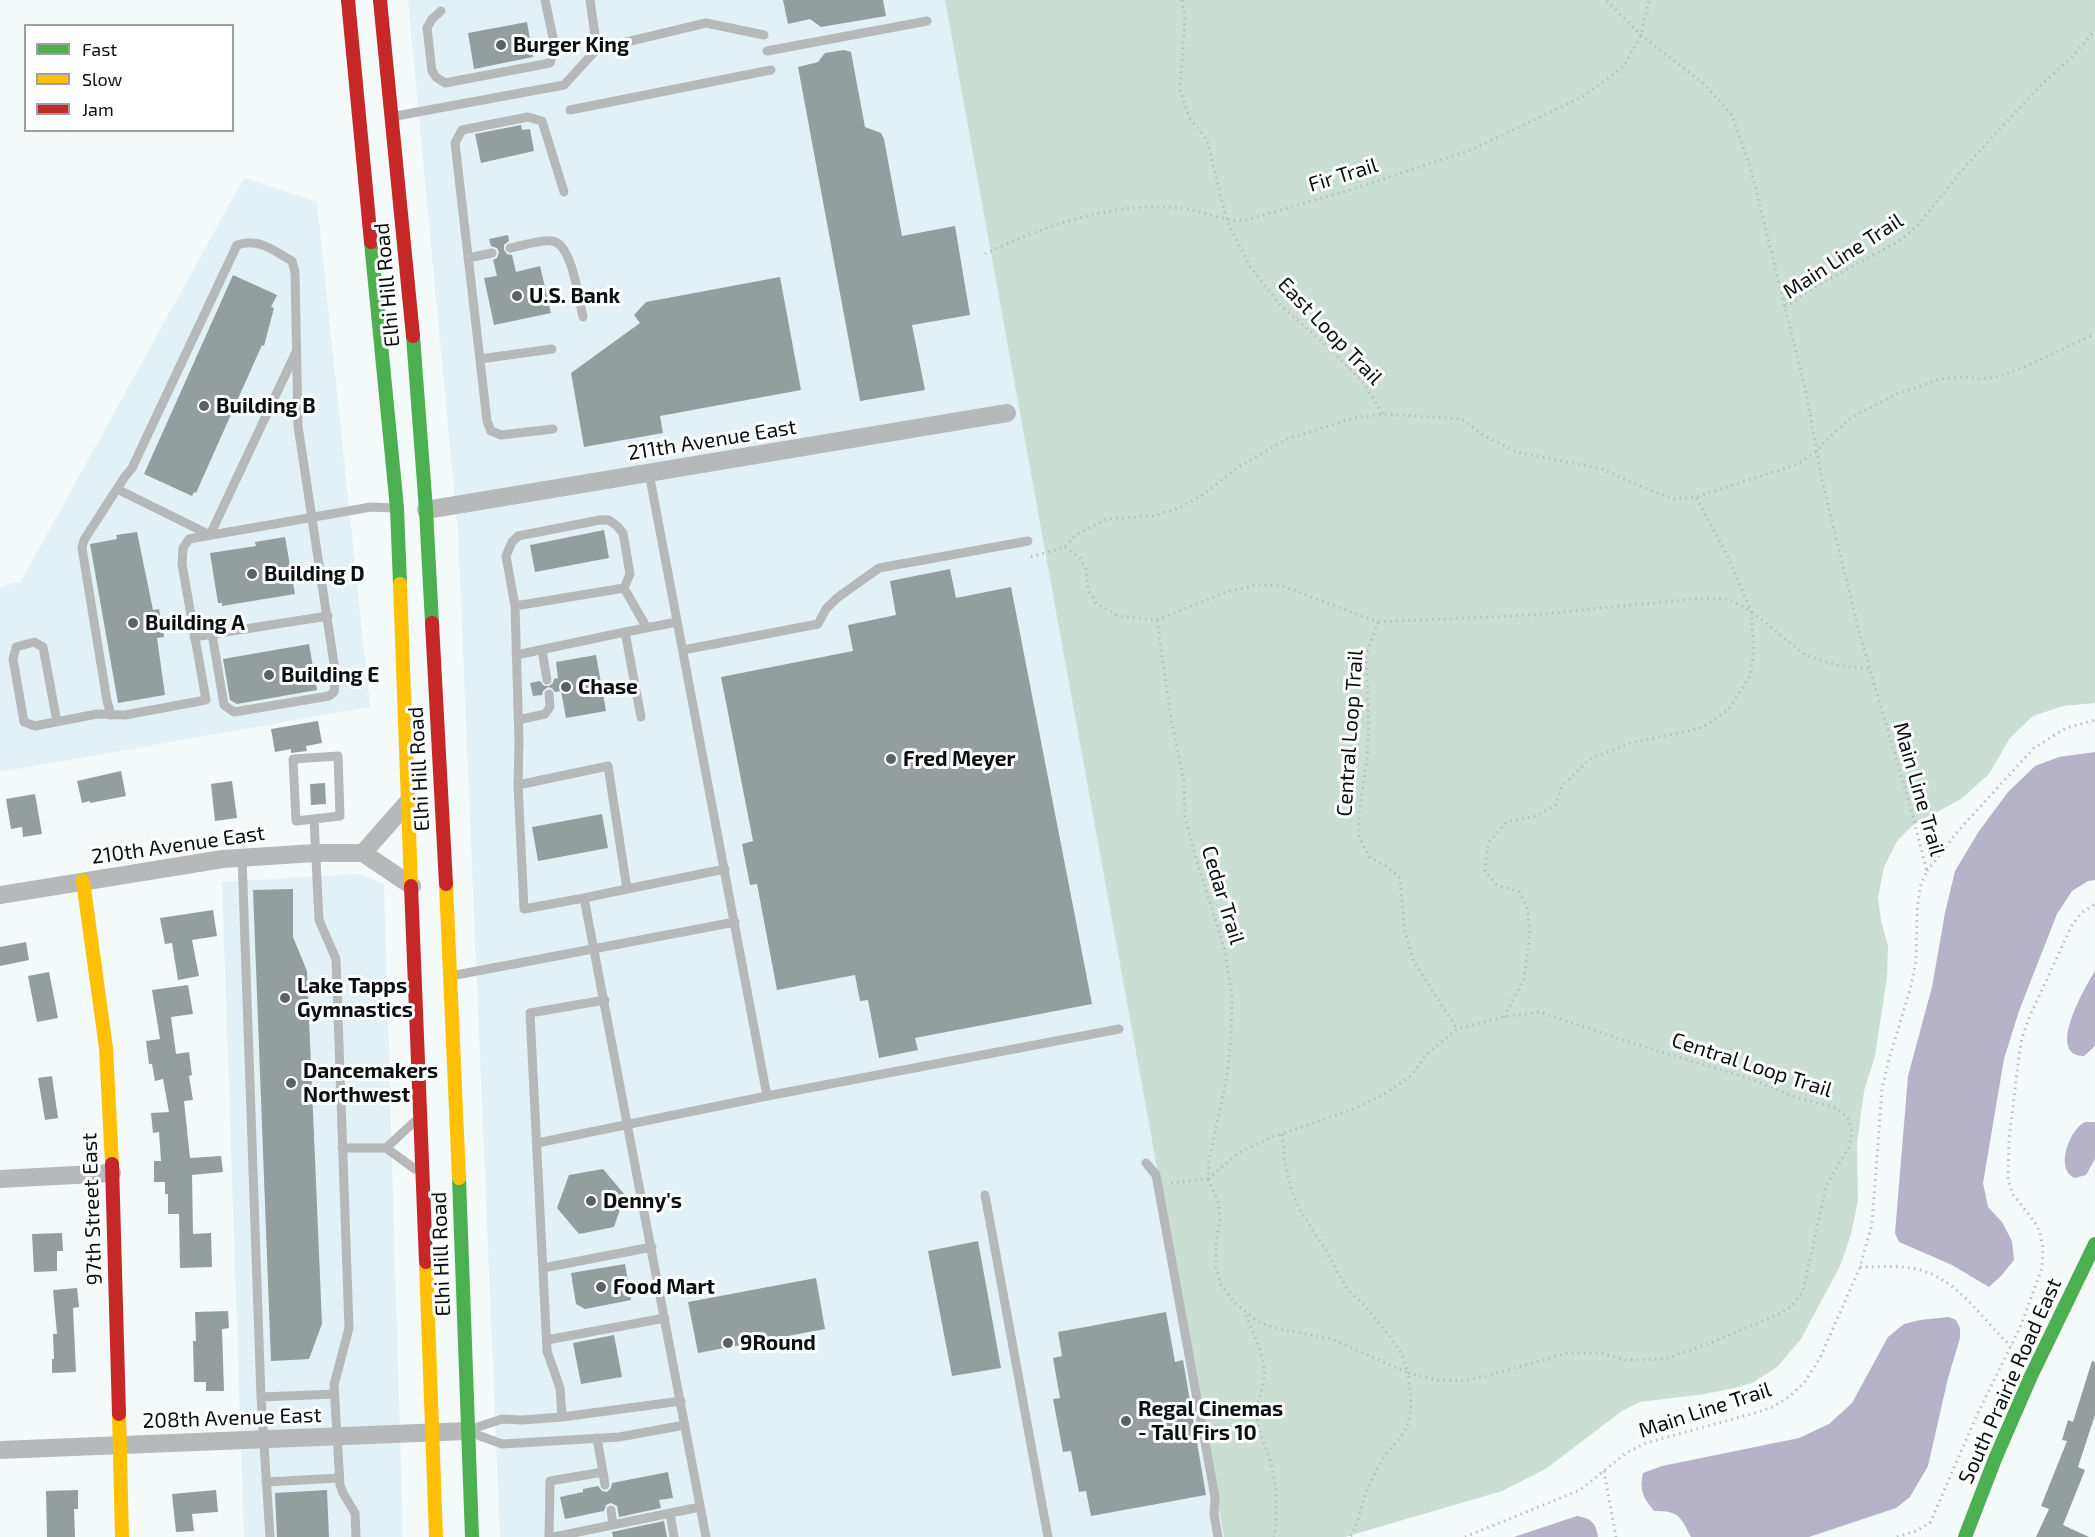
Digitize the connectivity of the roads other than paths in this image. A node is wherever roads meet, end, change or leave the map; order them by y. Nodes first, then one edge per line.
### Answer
1 (348, 0) edge
2 (380, 0) edge
3 (545, 0) edge
4 (590, 0) edge
5 (441, 11) dead end
6 (927, 21) dead end
7 (764, 35) dead end
8 (597, 49) junction
9 (767, 51) dead end
10 (771, 70) dead end
11 (570, 110) dead end
12 (393, 117) junction
13 (564, 192) dead end
14 (510, 249) dead end
15 (492, 253) dead end
16 (468, 258) junction
17 (583, 317) dead end
18 (552, 349) dead end
19 (297, 350) junction
20 (480, 359) junction
21 (1007, 413) dead end
22 (553, 429) dead end
23 (649, 473) junction
24 (117, 489) junction
25 (411, 509) junction
26 (313, 517) junction
27 (210, 535) junction
28 (1028, 541) dead end
29 (624, 588) junction
30 (515, 606) junction
31 (328, 616) junction
32 (677, 622) junction
33 (647, 628) junction
34 (625, 632) junction
35 (212, 634) junction
36 (194, 637) junction
37 (542, 650) junction
38 (683, 650) junction
39 (516, 655) junction
40 (547, 680) dead end
41 (549, 694) dead end
42 (111, 715) junction
43 (640, 717) dead end
44 (518, 720) junction
45 (57, 722) junction
46 (518, 785) junction
47 (408, 802) junction
48 (314, 819) junction
49 (315, 853) junction
50 (363, 853) junction
51 (242, 857) junction
52 (724, 869) junction
53 (83, 881) junction
54 (411, 885) junction
55 (627, 889) junction
56 (0, 896) edge
57 (585, 898) junction
58 (735, 922) junction
59 (596, 950) junction
60 (451, 976) junction
61 (605, 1000) junction
62 (1119, 1029) dead end
63 (767, 1096) junction
64 (420, 1116) junction
65 (628, 1124) junction
66 (537, 1143) junction
67 (342, 1148) junction
68 (387, 1148) junction
69 (1146, 1163) dead end
70 (112, 1173) junction
71 (422, 1175) junction
72 (0, 1179) edge
73 (985, 1195) dead end
74 (2095, 1244) edge
75 (652, 1247) junction
76 (543, 1268) junction
77 (665, 1318) junction
78 (547, 1340) junction
79 (334, 1394) junction
80 (261, 1397) junction
81 (681, 1401) junction
82 (562, 1417) junction
83 (685, 1425) junction
84 (431, 1431) junction
85 (467, 1431) junction
86 (337, 1436) junction
87 (597, 1438) junction
88 (263, 1439) junction
89 (120, 1445) junction
90 (0, 1450) edge
91 (603, 1472) junction
92 (339, 1478) junction
93 (266, 1482) junction
94 (605, 1485) dead end
95 (700, 1507) junction
96 (611, 1510) dead end
97 (670, 1513) junction
98 (613, 1525) junction
99 (122, 1537) edge
100 (270, 1537) edge
101 (356, 1537) edge
102 (436, 1537) edge
103 (472, 1537) edge
104 (549, 1537) edge
105 (554, 1537) edge
106 (674, 1537) edge
107 (706, 1537) edge
108 (1048, 1537) edge
109 (1218, 1537) edge
110 (1965, 1537) edge

1 - 25 main road, Elhi Hill Road
2 - 12 main road, Elhi Hill Road
3 - 5 lane
4 - 8 lane
6 - 9 lane
7 - 8 lane
8 - 12 lane
10 - 11 lane
12 - 25 main road, Elhi Hill Road
13 - 16 lane
14 - 17 lane
15 - 16 lane
16 - 20 lane
18 - 20 lane
19 - 24 lane
19 - 26 lane
19 - 27 lane
20 - 22 lane
21 - 23 street, 211th Avenue East
23 - 25 street, 211th Avenue East
23 - 32 lane
24 - 27 lane
24 - 42 lane
25 - 26 lane
25 - 47 main road, Elhi Hill Road
25 - 60 main road, Elhi Hill Road
26 - 27 lane
26 - 31 lane
27 - 36 lane
28 - 38 lane
29 - 30 lane
29 - 30 lane
29 - 33 lane
30 - 39 lane
31 - 35 lane
31 - 35 lane
32 - 33 lane
32 - 38 lane
33 - 34 lane
34 - 37 lane
34 - 43 lane
35 - 36 lane
36 - 42 lane
37 - 39 lane
37 - 40 lane
38 - 52 lane
39 - 44 lane
41 - 44 lane
42 - 45 lane
44 - 46 lane
45 - 45 lane
46 - 55 lane
46 - 57 lane
47 - 50 street
47 - 54 main road, Elhi Hill Road
48 - 48 lane
48 - 49 lane
49 - 50 street, 210th Avenue East
49 - 51 street, 210th Avenue East
49 - 67 lane
50 - 54 street
51 - 53 street, 210th Avenue East
51 - 80 lane
52 - 55 lane
52 - 58 lane
53 - 56 street, 210th Avenue East
53 - 70 main road, 97th Street East
54 - 64 main road, Elhi Hill Road
55 - 57 lane
57 - 59 lane
58 - 59 lane
58 - 63 lane
59 - 60 lane
59 - 61 lane
60 - 85 main road, Elhi Hill Road
61 - 65 lane
61 - 66 lane
62 - 63 lane
63 - 65 lane
64 - 68 lane
64 - 71 main road, Elhi Hill Road
65 - 66 lane
65 - 75 lane
66 - 76 lane
67 - 68 lane
67 - 79 lane
68 - 71 lane
69 - 109 lane
70 - 72 street
70 - 89 main road, 97th Street East
71 - 84 main road, Elhi Hill Road
73 - 108 lane
74 - 110 main road, South Prairie Road East
75 - 76 lane
75 - 77 lane
76 - 78 lane
77 - 78 lane
77 - 81 lane
78 - 82 lane
79 - 80 lane
79 - 86 lane
80 - 88 lane
81 - 82 lane
81 - 83 lane
82 - 85 lane
83 - 87 lane
83 - 95 lane
84 - 85 street, 208th Avenue East
84 - 86 street, 208th Avenue East
84 - 102 main road, Elhi Hill Road
85 - 87 lane
85 - 103 main road, Elhi Hill Road
86 - 88 street, 208th Avenue East
86 - 92 lane
87 - 91 lane
88 - 89 street, 208th Avenue East
88 - 93 lane
89 - 90 street, 208th Avenue East
89 - 99 main road, 97th Street East
91 - 94 lane
91 - 104 lane
92 - 93 lane
92 - 101 lane
93 - 100 lane
95 - 97 lane
95 - 107 lane
96 - 98 lane
97 - 98 lane
97 - 106 lane
98 - 105 lane

